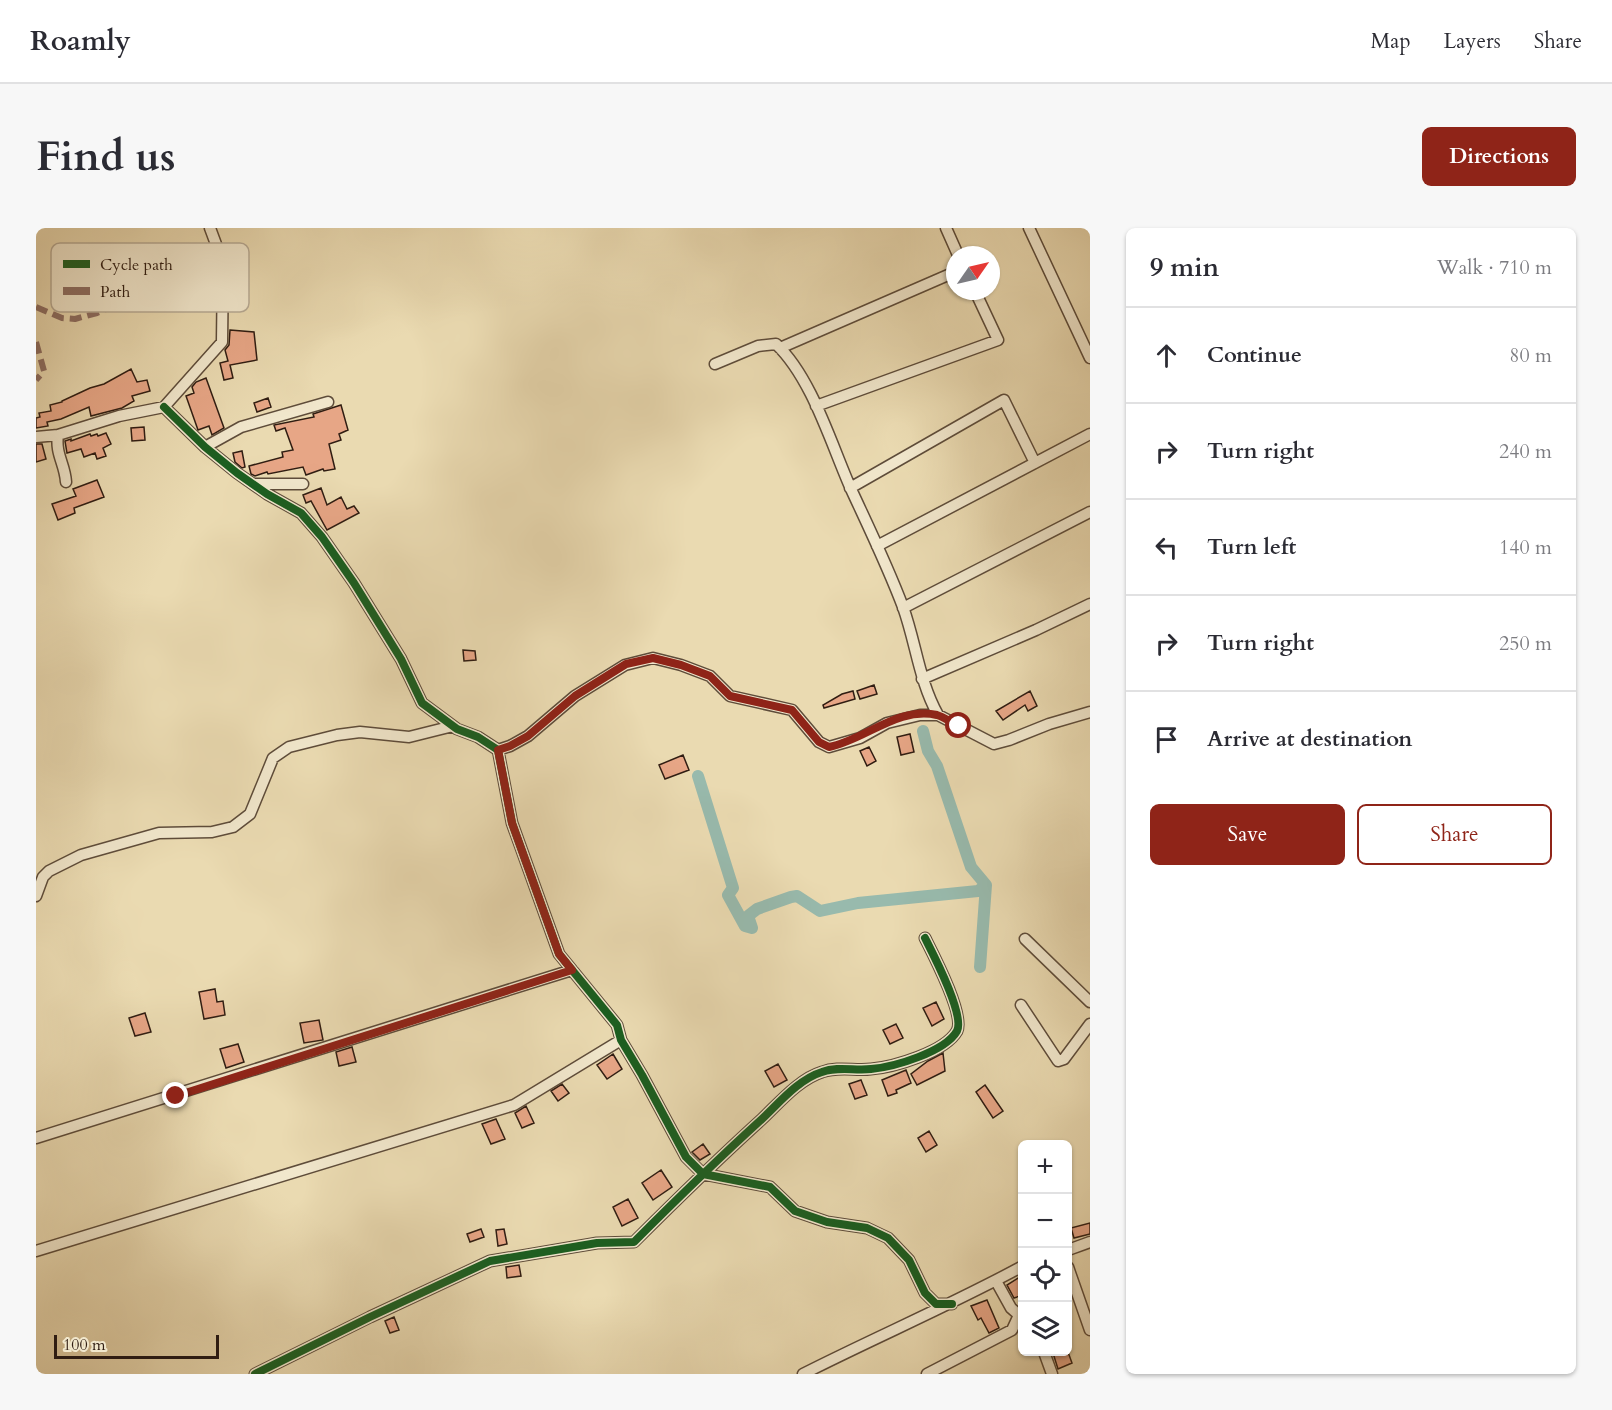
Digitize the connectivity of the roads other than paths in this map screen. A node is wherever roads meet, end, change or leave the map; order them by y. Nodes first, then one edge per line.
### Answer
1 (210, 228) edge
2 (946, 228) edge
3 (1029, 228) edge
4 (216, 243) edge
5 (954, 246) edge
6 (946, 276) edge
7 (979, 300) edge
8 (222, 312) edge
9 (780, 348) junction
10 (1090, 358) edge
11 (715, 364) dead end
12 (328, 402) dead end
13 (816, 406) junction
14 (164, 407) junction
15 (58, 435) junction
16 (1090, 435) edge
17 (36, 437) edge
18 (205, 447) junction
19 (1035, 463) junction
20 (66, 482) dead end
21 (253, 484) junction
22 (303, 484) dead end
23 (850, 488) junction
24 (1090, 512) edge
25 (877, 546) junction
26 (1090, 604) edge
27 (903, 608) junction
28 (922, 679) junction
29 (1090, 712) edge
30 (938, 715) junction
31 (453, 726) junction
32 (498, 750) junction
33 (36, 896) edge
34 (925, 938) dead end
35 (1025, 939) dead end
36 (572, 970) junction
37 (1090, 1002) edge
38 (1021, 1005) dead end
39 (1090, 1024) edge
40 (621, 1040) junction
41 (36, 1138) edge
42 (703, 1174) junction
43 (1090, 1242) edge
44 (1072, 1249) edge
45 (36, 1251) edge
46 (1018, 1269) edge
47 (1072, 1278) edge
48 (996, 1281) junction
49 (952, 1304) junction
50 (1018, 1314) edge
51 (1018, 1321) edge
52 (1090, 1330) edge
53 (1045, 1356) edge
54 (255, 1374) edge
55 (803, 1374) edge
56 (927, 1374) edge
57 (1052, 1374) edge

1 - 4 street
2 - 5 street
3 - 10 street
6 - 9 street
7 - 13 street
8 - 14 street
9 - 11 street
9 - 13 street
12 - 18 street
13 - 23 street
14 - 15 street
14 - 18 street
15 - 17 street
15 - 20 street
16 - 19 street
18 - 21 street
19 - 23 street
19 - 25 street
21 - 22 street
21 - 31 street
23 - 25 street
24 - 27 street
25 - 27 street
26 - 28 street
27 - 28 street
28 - 30 street
29 - 30 street
30 - 32 street
31 - 32 street
31 - 33 street
32 - 36 street
34 - 42 street
35 - 37 street
36 - 40 street
36 - 41 street
38 - 39 street
40 - 42 street
40 - 45 street
42 - 49 street
42 - 54 street
43 - 44 street
46 - 48 street
47 - 52 street
48 - 49 street
48 - 50 street
49 - 55 street
51 - 56 street
53 - 57 street

